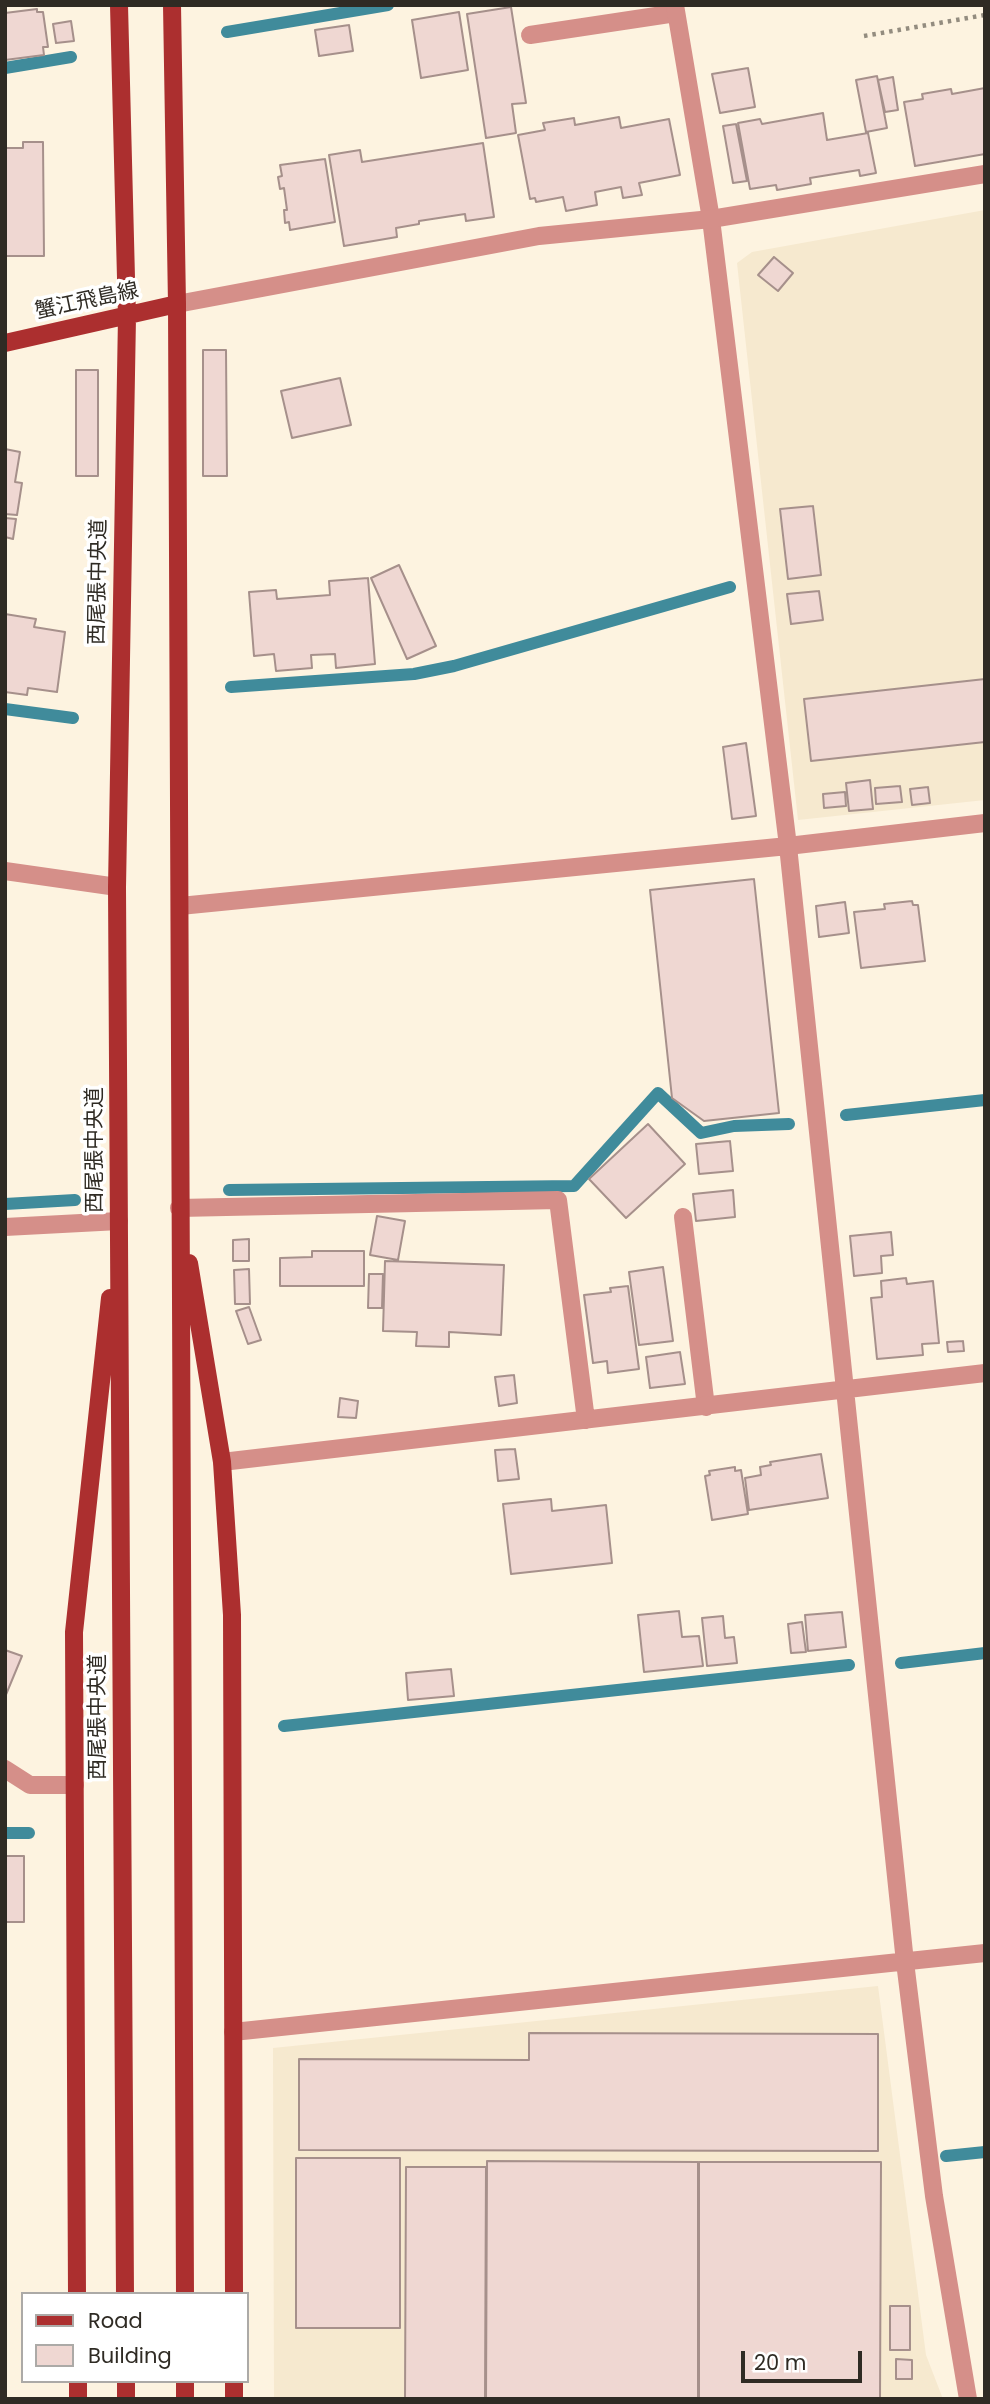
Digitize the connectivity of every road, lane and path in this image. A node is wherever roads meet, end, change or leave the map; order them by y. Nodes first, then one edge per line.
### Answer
1 (119, 5) edge
2 (172, 5) edge
3 (675, 9) edge
4 (985, 15) edge
5 (530, 35) dead end
6 (864, 36) dead end
7 (985, 174) edge
8 (711, 219) junction
9 (177, 304) junction
10 (127, 317) junction
11 (5, 342) edge
12 (985, 823) edge
13 (789, 846) junction
14 (5, 871) edge
15 (117, 887) junction
16 (180, 906) junction
17 (180, 1208) junction
18 (683, 1217) dead end
19 (119, 1222) junction
20 (5, 1227) edge
21 (985, 1373) edge
22 (846, 1391) junction
23 (706, 1407) junction
24 (586, 1420) junction
25 (222, 1462) junction
26 (5, 1769) edge
27 (75, 1785) junction
28 (985, 1953) edge
29 (905, 1962) junction
30 (233, 2032) junction
31 (77, 2292) edge
32 (125, 2292) edge
33 (185, 2292) edge
34 (234, 2292) edge
35 (968, 2399) edge

1 - 10 main road, 西尾張中央道
2 - 9 main road
3 - 5 street
3 - 8 street
4 - 6 path
7 - 8 street
8 - 9 street
8 - 13 street
9 - 10 main road, 蟹江飛島線
9 - 16 main road
10 - 11 main road, 蟹江飛島線
10 - 15 main road, 西尾張中央道
12 - 13 street
13 - 16 street
13 - 22 street
14 - 15 street
15 - 19 main road, 西尾張中央道
16 - 17 main road
17 - 24 street
17 - 25 main road
17 - 33 main road
18 - 23 street
19 - 20 street
19 - 27 main road
19 - 32 main road, 西尾張中央道
21 - 22 street
22 - 23 street
22 - 29 street
23 - 24 street
24 - 25 street
25 - 30 main road
26 - 27 street
27 - 31 main road
28 - 29 street
29 - 30 street
29 - 35 street
30 - 34 main road

